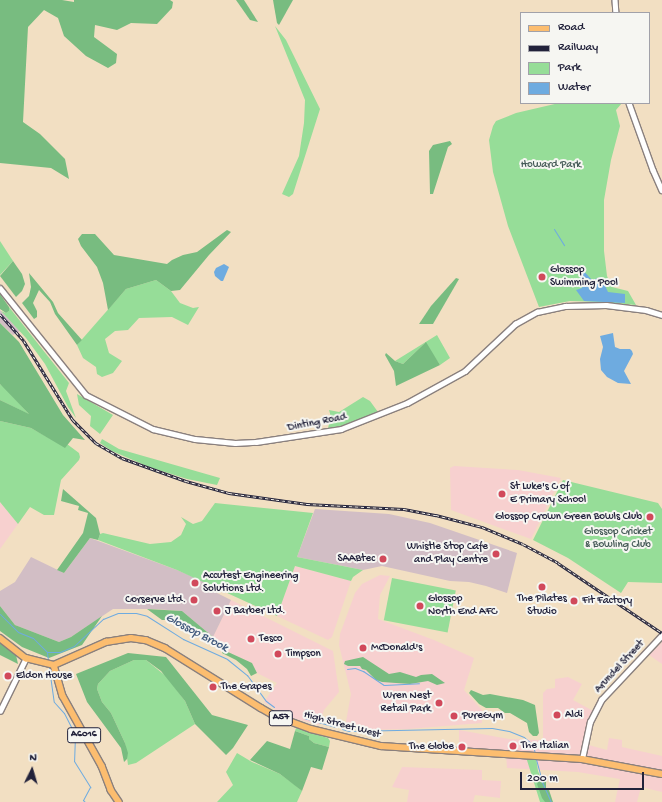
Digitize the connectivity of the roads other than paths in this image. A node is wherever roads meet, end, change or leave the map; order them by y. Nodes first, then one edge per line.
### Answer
1 (615, 0) edge
2 (616, 12) edge
3 (629, 104) edge
4 (662, 190) edge
5 (0, 288) edge
6 (662, 315) edge
7 (662, 635) edge
8 (0, 638) edge
9 (26, 658) junction
10 (54, 665) junction
11 (0, 711) edge
12 (582, 759) junction
13 (662, 774) edge
14 (119, 802) edge

1 - 2 street
3 - 4 street
5 - 6 street, Dinting Road
7 - 12 street, Arundel Street
8 - 9 main road
9 - 10 main road
9 - 11 street
10 - 12 main road, High Street West / A57
10 - 14 main road, A6016
12 - 13 main road, A57

